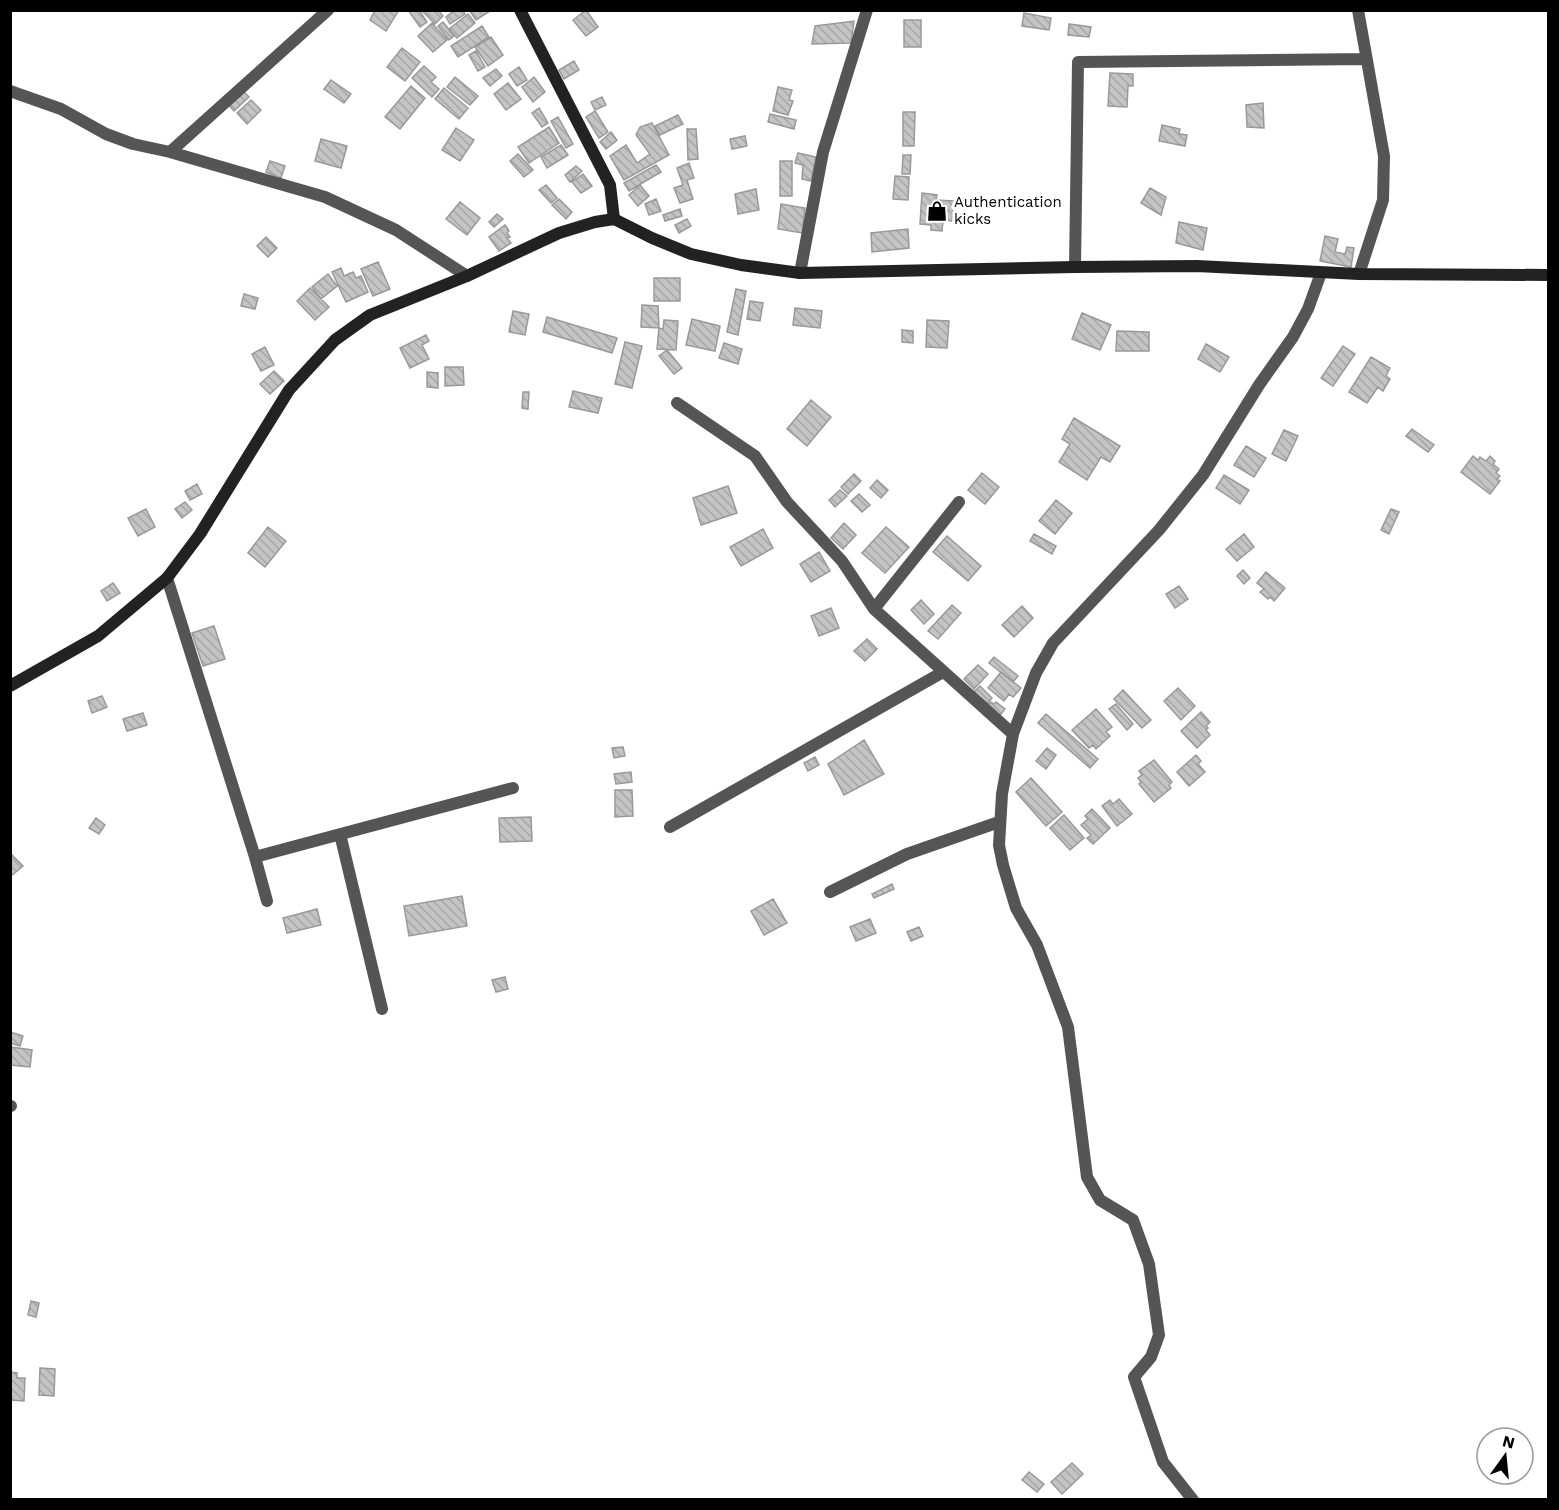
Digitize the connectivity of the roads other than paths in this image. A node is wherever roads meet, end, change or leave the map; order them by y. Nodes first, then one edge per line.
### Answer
1 (328, 10) edge
2 (520, 10) edge
3 (867, 10) edge
4 (1358, 10) edge
5 (1366, 59) junction
6 (10, 91) edge
7 (170, 152) junction
8 (614, 219) junction
9 (1075, 267) junction
10 (800, 273) junction
11 (1321, 273) junction
12 (1359, 274) junction
13 (1548, 275) edge
14 (467, 276) junction
15 (677, 403) dead end
16 (959, 502) dead end
17 (167, 578) junction
18 (874, 609) junction
19 (943, 672) junction
20 (10, 686) edge
21 (1013, 734) junction
22 (513, 788) dead end
23 (999, 822) junction
24 (670, 827) dead end
25 (340, 834) junction
26 (255, 857) junction
27 (830, 892) dead end
28 (267, 901) dead end
29 (382, 1009) dead end
30 (1193, 1500) edge

1 - 7 street
2 - 8 street
3 - 10 street
4 - 5 street
5 - 9 street
5 - 12 street
6 - 7 street
7 - 14 street
8 - 10 street
8 - 14 street
9 - 10 street
9 - 11 street
11 - 12 street
11 - 21 street
12 - 13 street
14 - 17 street
15 - 18 street
16 - 18 street
17 - 20 street
17 - 26 street
18 - 19 street
19 - 21 street
19 - 24 street
21 - 23 street
22 - 25 street
23 - 27 street
23 - 30 street
25 - 26 street
25 - 29 street
26 - 28 street

